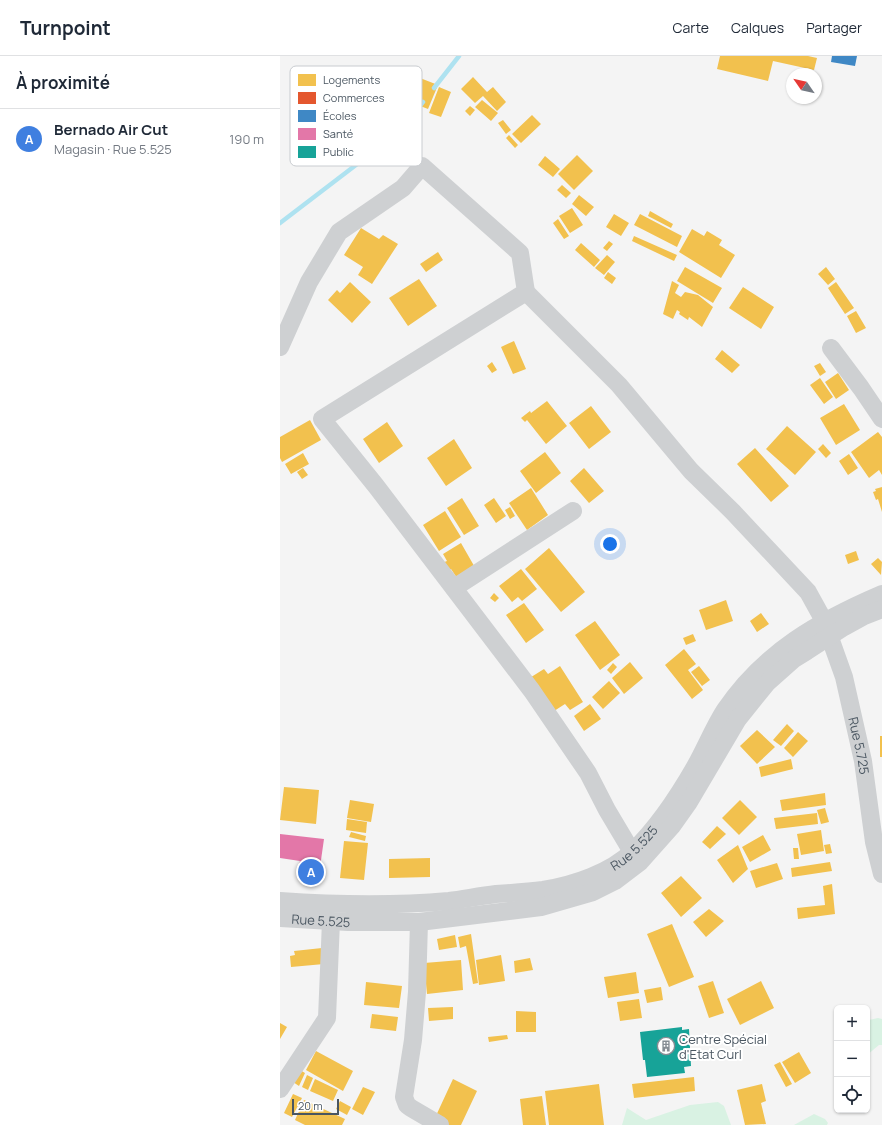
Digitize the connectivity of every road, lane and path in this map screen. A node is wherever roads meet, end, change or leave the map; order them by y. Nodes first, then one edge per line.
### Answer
1 (526, 292) junction
2 (280, 347) edge
3 (831, 348) dead end
4 (882, 419) edge
5 (573, 511) dead end
6 (454, 588) junction
7 (882, 594) edge
8 (882, 609) edge
9 (827, 628) junction
10 (632, 852) junction
11 (882, 874) edge
12 (280, 901) edge
13 (280, 918) edge
14 (331, 921) junction
15 (419, 922) junction
16 (280, 1089) edge
17 (440, 1125) edge

1 - 2 street
1 - 6 street
1 - 9 street, Rue 5.725
3 - 4 street
5 - 6 street
6 - 10 street
7 - 9 street, Rue 5.525
8 - 9 street, Rue 5.525
9 - 10 street, Rue 5.525
9 - 11 street, Rue 5.725
9 - 15 street, Rue 5.525
10 - 12 street, Rue 5.525
13 - 14 street, Rue 5.525
14 - 15 street, Rue 5.525
14 - 16 street
15 - 17 street

